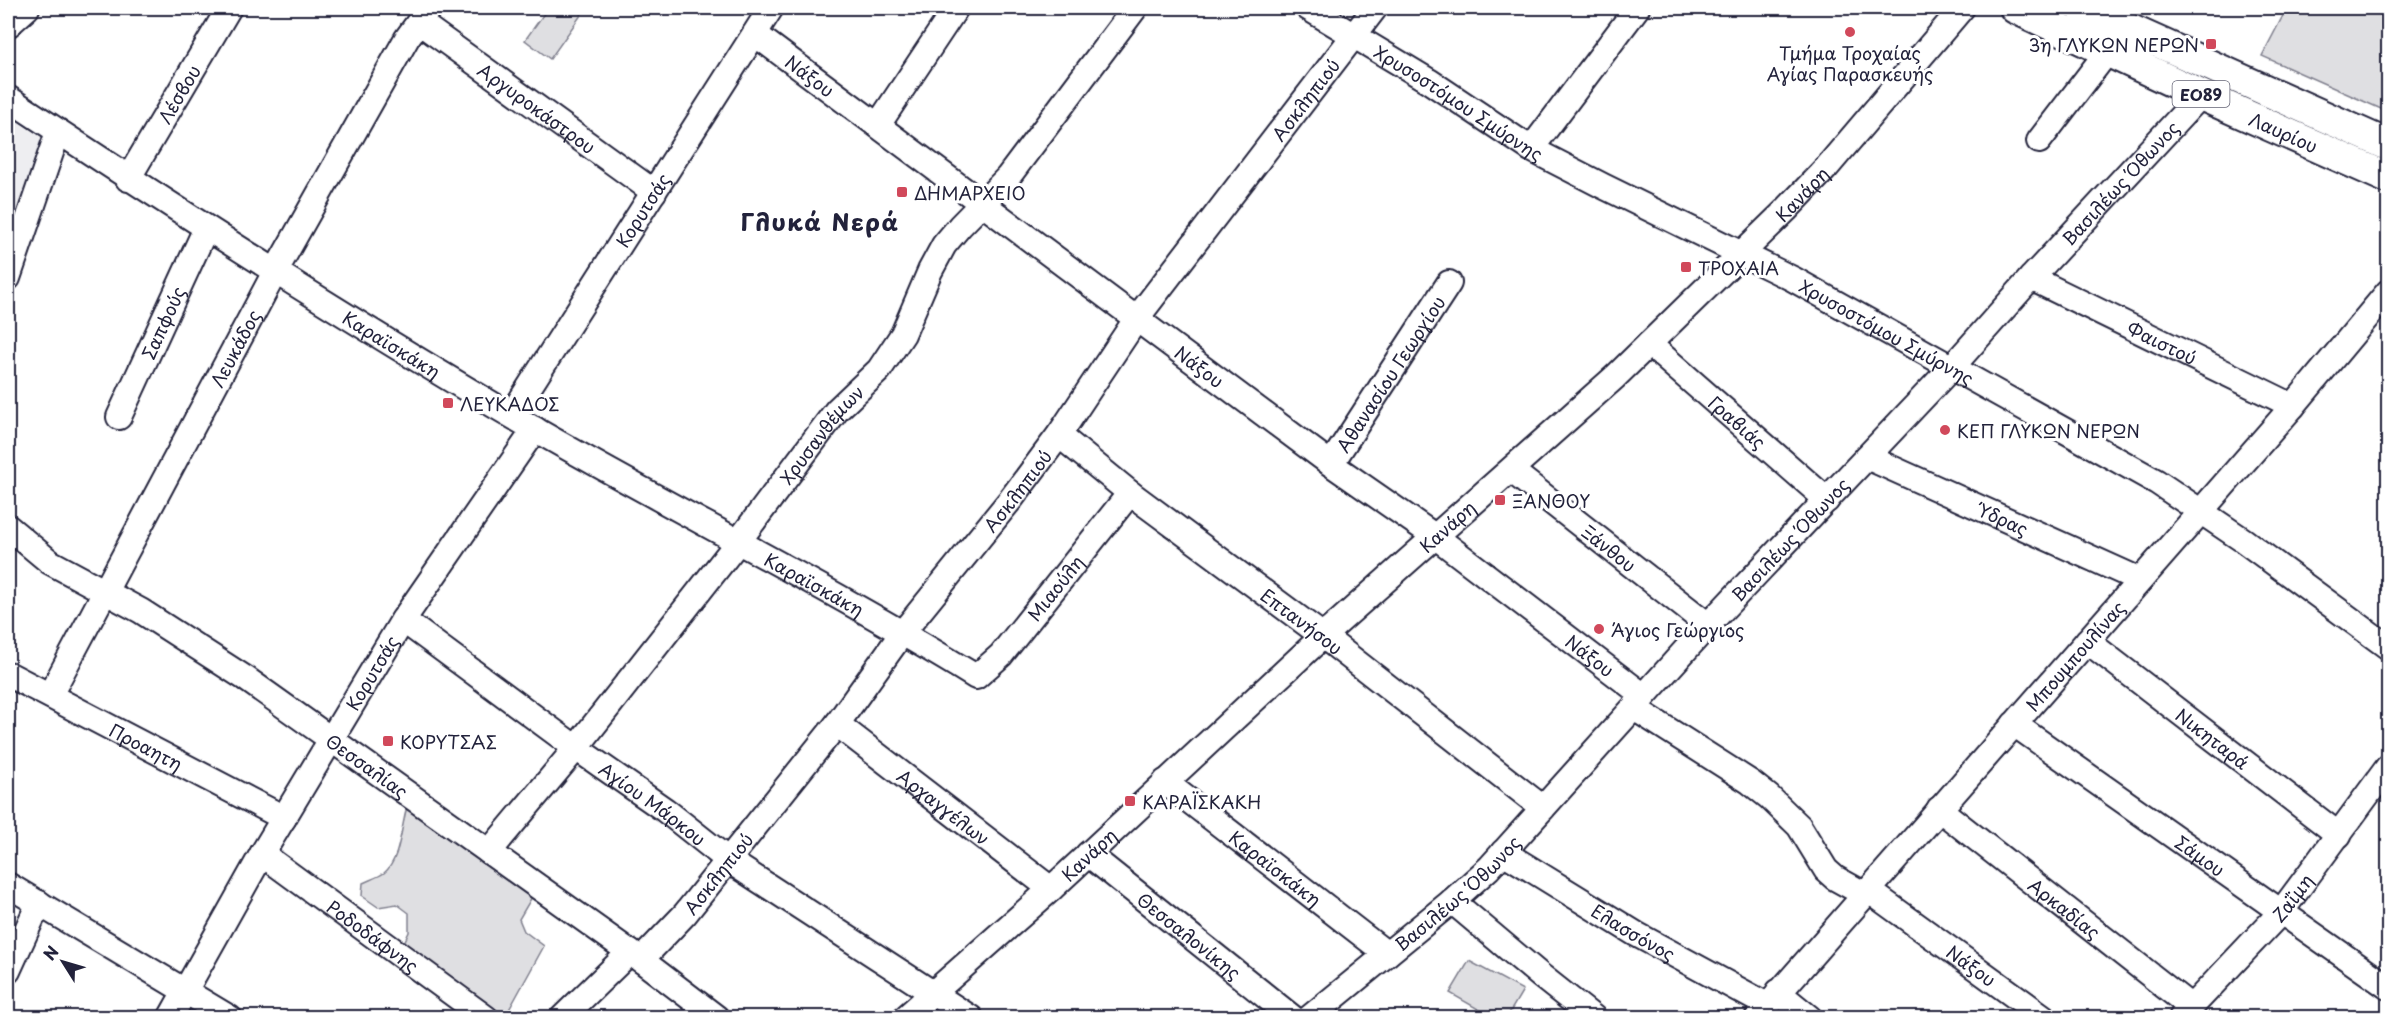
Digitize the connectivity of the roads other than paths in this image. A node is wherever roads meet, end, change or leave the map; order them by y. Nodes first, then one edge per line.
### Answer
1 (27, 8) edge
2 (229, 8) edge
3 (771, 8) edge
4 (956, 8) edge
5 (1135, 8) edge
6 (1308, 8) edge
7 (1375, 8) edge
8 (1637, 8) edge
9 (1962, 8) edge
10 (2015, 8) edge
11 (2082, 8) edge
12 (424, 15) edge
13 (8, 25) edge
14 (755, 34) junction
15 (1355, 35) junction
16 (2108, 51) junction
17 (2201, 95) junction
18 (8, 98) edge
19 (878, 125) junction
20 (58, 132) junction
21 (2039, 141) dead end
22 (2388, 145) edge
23 (1531, 149) junction
24 (2388, 178) edge
25 (128, 179) junction
26 (654, 192) junction
27 (983, 203) junction
28 (206, 228) junction
29 (1743, 253) junction
30 (275, 272) junction
31 (8, 278) edge
32 (2031, 278) junction
33 (1449, 284) dead end
34 (2388, 292) edge
35 (1137, 318) junction
36 (1649, 344) junction
37 (1952, 367) junction
38 (2293, 406) junction
39 (512, 414) junction
40 (119, 417) dead end
41 (535, 429) junction
42 (1059, 435) junction
43 (1867, 457) junction
44 (1330, 464) junction
45 (1512, 471) junction
46 (1130, 493) junction
47 (1827, 500) junction
48 (2200, 510) junction
49 (8, 527) edge
50 (1436, 537) junction
51 (738, 542) junction
52 (2140, 580) junction
53 (105, 592) junction
54 (403, 620) junction
55 (1708, 625) junction
56 (903, 632) junction
57 (1323, 636) junction
58 (2087, 641) junction
59 (2388, 647) edge
60 (8, 674) edge
61 (976, 677) joint
62 (50, 695) junction
63 (1639, 702) junction
64 (837, 724) junction
65 (2014, 724) junction
66 (332, 738) junction
67 (576, 748) junction
68 (2388, 767) edge
69 (1165, 782) junction
70 (1544, 808) junction
71 (1939, 809) junction
72 (284, 818) junction
73 (2339, 835) junction
74 (489, 852) junction
75 (1503, 852) junction
76 (262, 854) junction
77 (1088, 854) junction
78 (728, 860) junction
79 (8, 885) edge
80 (1051, 889) junction
81 (1866, 892) junction
82 (1452, 901) junction
83 (39, 903) junction
84 (2281, 912) junction
85 (1387, 954) junction
86 (636, 956) junction
87 (8, 971) edge
88 (2388, 987) edge
89 (185, 990) junction
90 (933, 992) junction
91 (1768, 1005) edge
92 (2186, 1012) edge
93 (170, 1017) edge
94 (230, 1017) edge
95 (486, 1017) edge
96 (562, 1017) edge
97 (717, 1017) edge
98 (905, 1017) edge
99 (971, 1017) edge
100 (1293, 1017) edge
101 (1309, 1017) edge
102 (1594, 1017) edge
103 (1810, 1017) edge
104 (2045, 1017) edge

1 - 13 street
2 - 25 street, Λέσβου
3 - 14 street, Κορυτσάς
4 - 19 street
5 - 27 street, Χρυσανθέμων
6 - 15 street, Χρυσοστόμου Σμύρνης
7 - 15 street, Ασκληπιού
8 - 23 street
9 - 29 street, Κανάρη
10 - 16 main road, Λαυρίου / ΕΟ89
11 - 22 main road, Λαυρίου / ΕΟ89
12 - 26 street, Αργυροκάστρου
12 - 30 street, Λευκάδος
14 - 19 street, Νάξου
14 - 26 street, Κορυτσάς
15 - 23 street, Χρυσοστόμου Σμύρνης
15 - 35 street, Ασκληπιού
16 - 17 main road, Λαυρίου / ΕΟ89
16 - 21 street
17 - 24 main road, Λαυρίου / ΕΟ89
17 - 32 street, Βασιλέως Όθωνος
18 - 20 street, Καραϊσκάκη
19 - 27 street, Νάξου
20 - 25 street, Καραϊσκάκη
20 - 31 street
23 - 29 street, Χρυσοστόμου Σμύρνης
25 - 28 street, Καραϊσκάκη
26 - 39 street, Κορυτσάς
27 - 35 street, Νάξου
27 - 51 street, Χρυσανθέμων
28 - 30 street, Καραϊσκάκη
28 - 40 street, Σαπφούς
29 - 36 street, Κανάρη
29 - 37 street, Χρυσοστόμου Σμύρνης
30 - 39 street, Καραϊσκάκη
30 - 53 street, Λευκάδος
32 - 37 street, Βασιλέως Όθωνος
32 - 38 street, Φαιστού
33 - 44 street, Αθανασίου Γεωργίου
34 - 38 street, Μπουμπουλίνας
35 - 42 street, Ασκληπιού
35 - 44 street, Νάξου
36 - 45 street, Κανάρη
36 - 47 street, Γραβιάς
37 - 43 street, Βασιλέως Όθωνος
37 - 48 street, Χρυσοστόμου Σμύρνης
38 - 48 street, Μπουμπουλίνας
39 - 41 street, Καραϊσκάκη
41 - 51 street, Καραϊσκάκη
41 - 54 street, Κορυτσάς
42 - 46 street, Επτανήσου
42 - 56 street, Ασκληπιού
43 - 47 street, Βασιλέως Όθωνος
43 - 52 street, Ύδρας
44 - 50 street, Νάξου
45 - 50 street, Κανάρη
45 - 55 street, Ξάνθου
46 - 57 street, Επτανήσου
46 - 61 street, Μιαούλη
47 - 55 street, Βασιλέως Όθωνος
48 - 52 street, Μπουμπουλίνας
48 - 59 street, Χρυσοστόμου Σμύρνης
49 - 53 street, Θεσσαλίας
50 - 57 street, Κανάρη
50 - 63 street, Νάξου
51 - 56 street, Καραϊσκάκη
51 - 67 street, Χρυσανθέμων
52 - 58 street, Μπουμπουλίνας
53 - 62 street, Λευκάδος
53 - 66 street, Θεσσαλίας
54 - 66 street, Κορυτσάς
54 - 67 street, Αγίου Μάρκου
55 - 63 street, Βασιλέως Όθωνος
56 - 61 street, Καραϊσκάκη
56 - 64 street, Ασκληπιού
57 - 69 street, Κανάρη
57 - 70 street, Επτανήσου
58 - 65 street, Μπουμπουλίνας
58 - 73 street, Νικηταρά
60 - 62 street, Προαητη
62 - 72 street, Προαητη
63 - 70 street, Βασιλέως Όθωνος
63 - 81 street, Νάξου
64 - 78 street, Ασκληπιού
64 - 80 street, Αρχαγγέλων
65 - 71 street, Μπουμπουλίνας
65 - 84 street, Σάμου
66 - 72 street, Κορυτσάς
66 - 74 street, Θεσσαλίας
67 - 74 street, Χρυσανθέμων
67 - 78 street, Αγίου Μάρκου
68 - 73 street, Ζαΐμη
69 - 77 street, Κανάρη
69 - 85 street, Καραϊσκάκη
70 - 75 street, Βασιλέως Όθωνος
71 - 81 street, Μπουμπουλίνας
71 - 92 street, Αρκαδίας
72 - 76 street, Κορυτσάς
73 - 84 street, Ζαΐμη
74 - 86 street, Θεσσαλίας
75 - 82 street, Βασιλέως Όθωνος
75 - 91 street, Ελασσόνος
76 - 89 street, Κορυτσάς
76 - 95 street, Ροδοδάφνης
77 - 80 street, Κανάρη
77 - 100 street, Θεσσαλονίκης
78 - 86 street, Ασκληπιού
78 - 90 street, Αγίου Μάρκου
79 - 83 street
80 - 90 street, Κανάρη
81 - 91 street, Μπουμπουλίνας
81 - 104 street, Νάξου
82 - 85 street, Βασιλέως Όθωνος
82 - 102 street
83 - 87 street
83 - 89 street
84 - 88 street, Σάμου
84 - 92 street, Ζαΐμη
85 - 101 street, Βασιλέως Όθωνος
86 - 96 street, Ασκληπιού
86 - 97 street, Θεσσαλίας
89 - 93 street, Κορυτσάς
89 - 94 street
90 - 98 street, Κανάρη
90 - 99 street, Αγίου Μάρκου
91 - 103 street, Ελασσόνος

